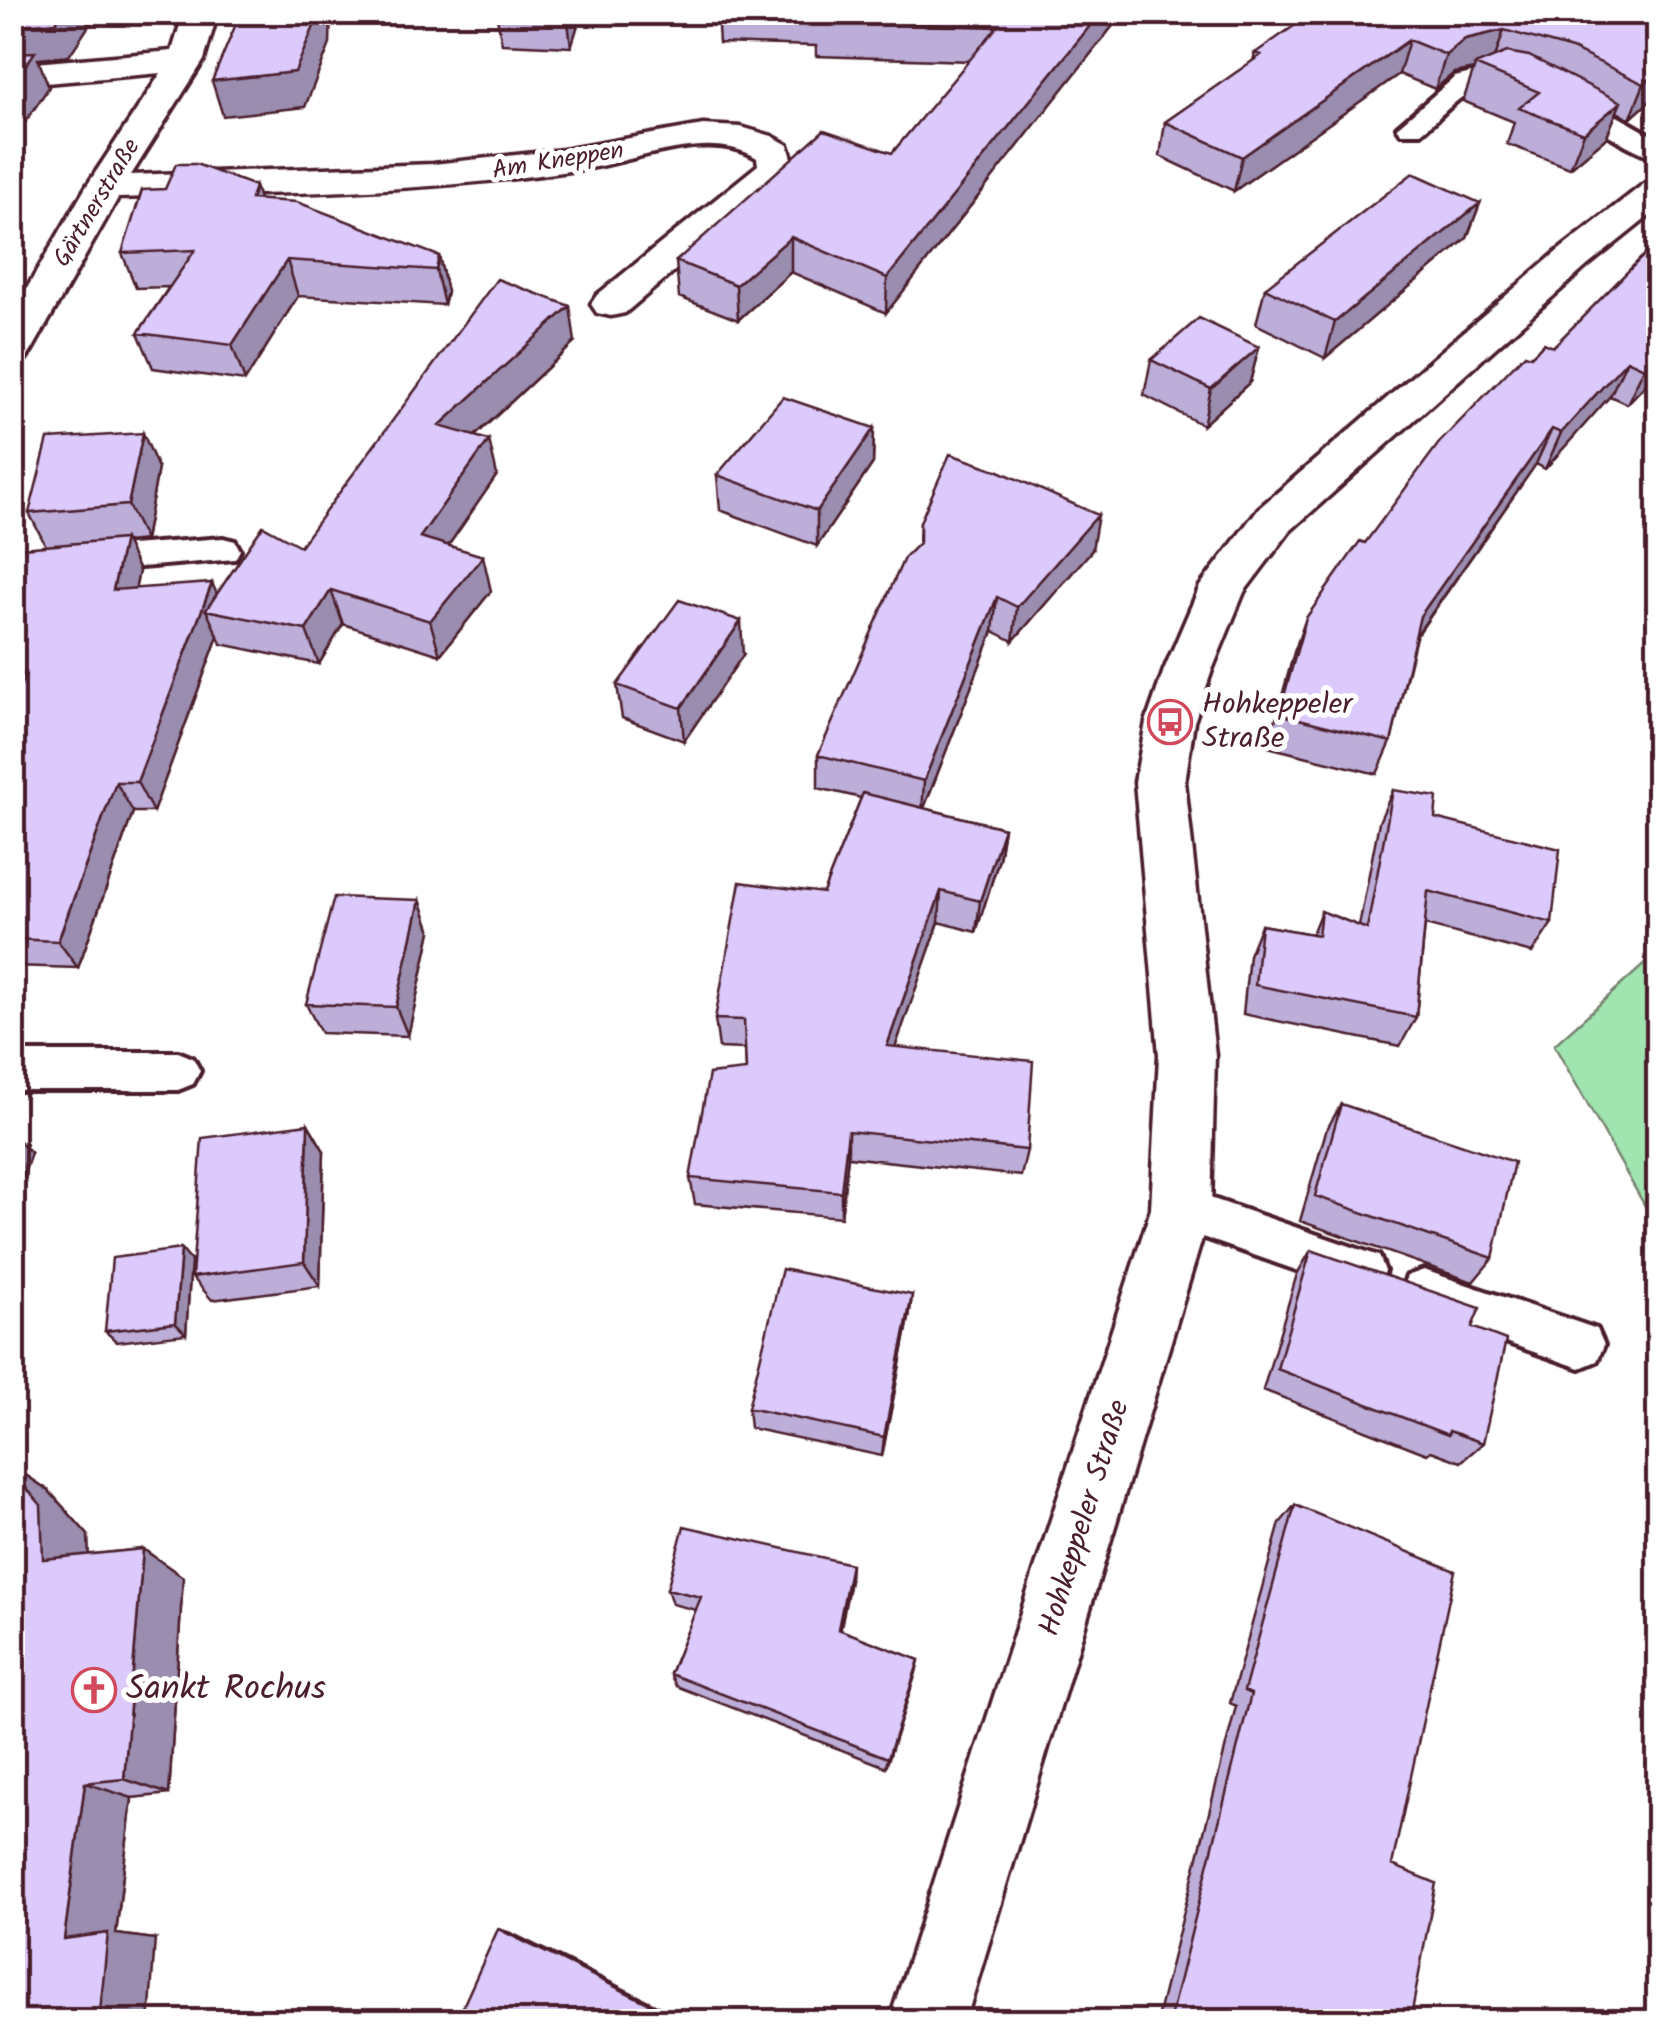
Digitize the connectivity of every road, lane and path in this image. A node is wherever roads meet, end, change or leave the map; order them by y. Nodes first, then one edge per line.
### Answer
1 (202, 12) edge
2 (188, 60) junction
3 (12, 76) edge
4 (1412, 128) dead end
5 (1658, 150) edge
6 (105, 187) junction
7 (1658, 192) edge
8 (611, 304) dead end
9 (12, 350) edge
10 (223, 550) dead end
11 (12, 566) edge
12 (12, 1071) edge
13 (178, 1071) dead end
14 (1181, 1209) junction
15 (1580, 1345) dead end
16 (928, 2022) edge

1 - 2 street, Gärtnerstraße
2 - 3 street
2 - 6 street, Gärtnerstraße
4 - 5 lane
6 - 8 street, Am Kneppen
6 - 9 street, Gärtnerstraße
7 - 14 street, Hohkeppeler Straße
10 - 11 lane
12 - 13 lane
14 - 15 lane
14 - 16 street, Hohkeppeler Straße

